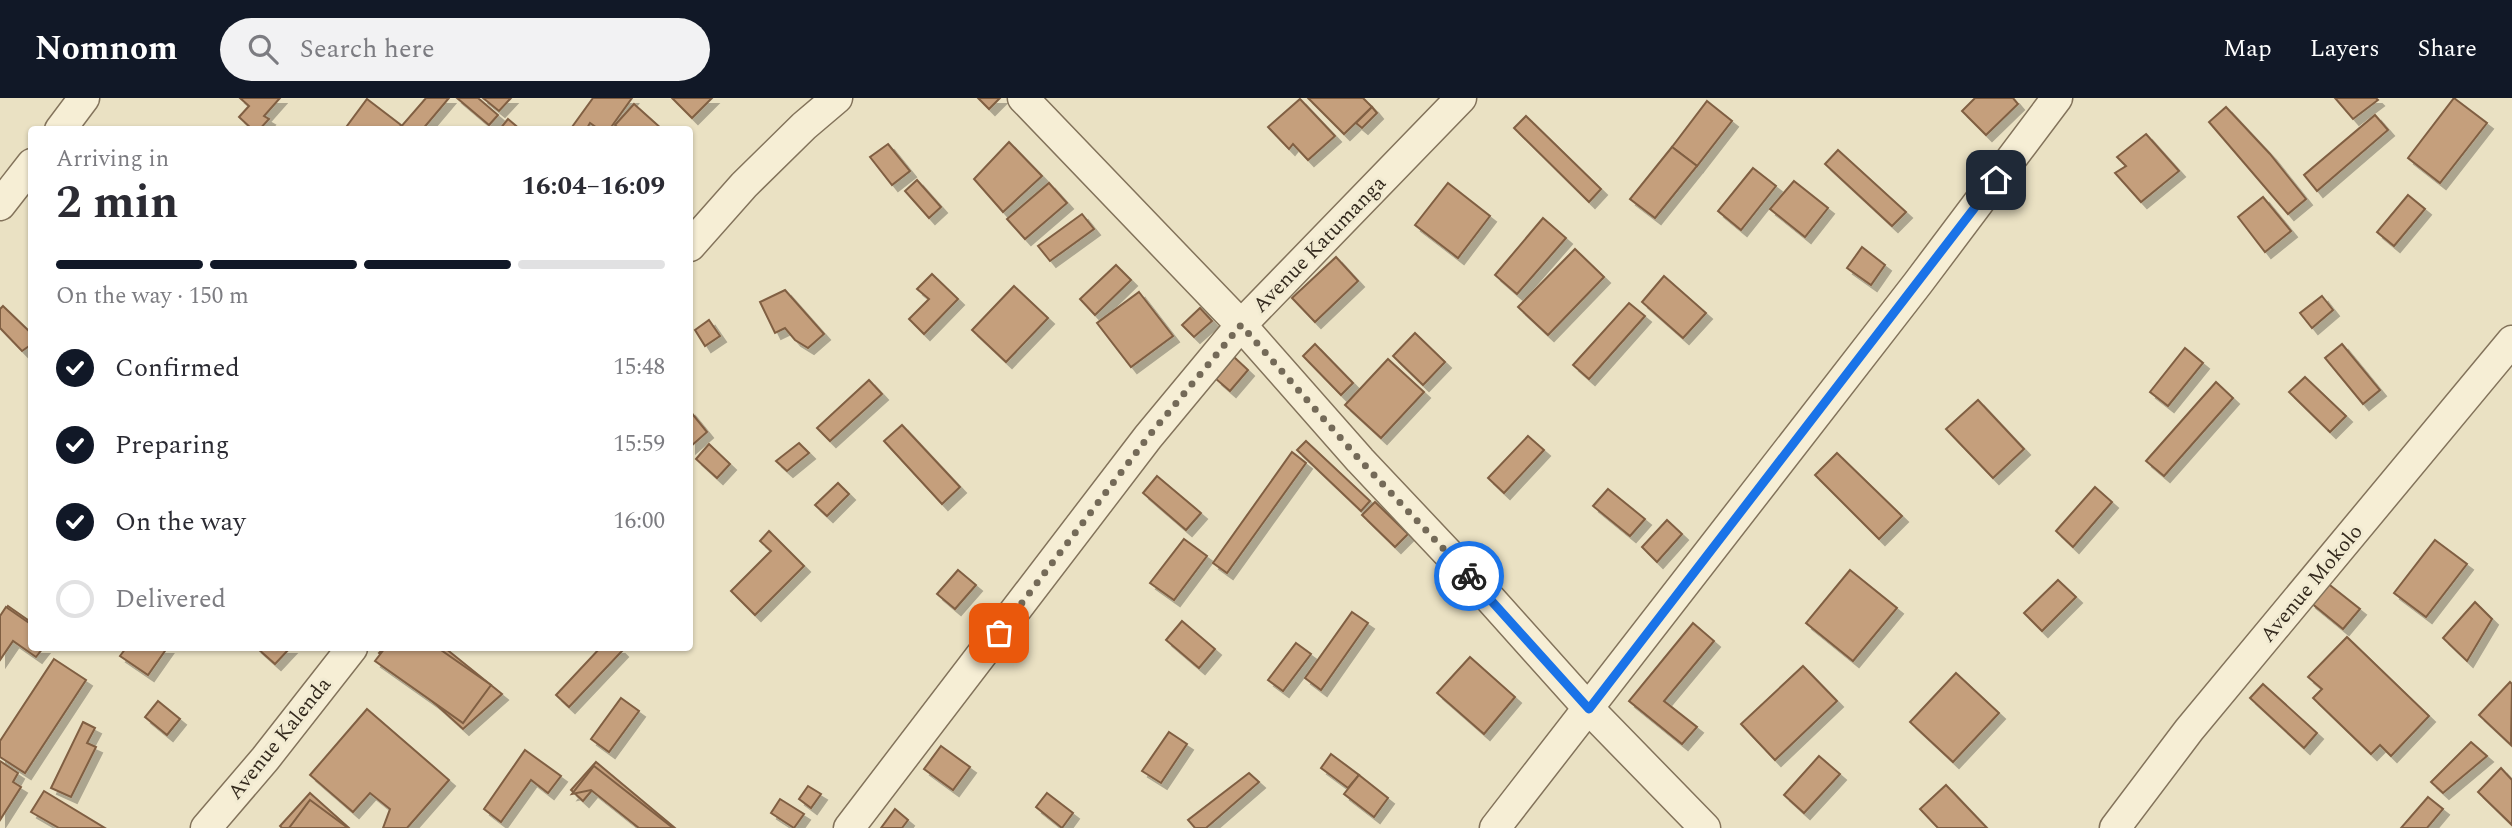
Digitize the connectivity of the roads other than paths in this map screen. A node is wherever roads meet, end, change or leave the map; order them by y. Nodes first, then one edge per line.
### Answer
1 (84, 98) edge
2 (837, 98) edge
3 (1023, 98) edge
4 (1461, 98) edge
5 (2057, 98) edge
6 (63, 126) edge
7 (28, 169) edge
8 (0, 205) edge
9 (693, 243) edge
10 (1241, 325) junction
11 (2512, 341) edge
12 (350, 651) edge
13 (1589, 709) junction
14 (206, 828) edge
15 (849, 828) edge
16 (1495, 828) edge
17 (1705, 828) edge
18 (2115, 828) edge

1 - 6 street
2 - 9 street
3 - 10 street
4 - 10 street, Avenue Katumanga
5 - 13 street
7 - 8 street
10 - 13 street
10 - 15 street, Avenue Katumanga
11 - 18 street, Avenue Mokolo
12 - 14 street, Avenue Kalenda
13 - 16 street
13 - 17 street

